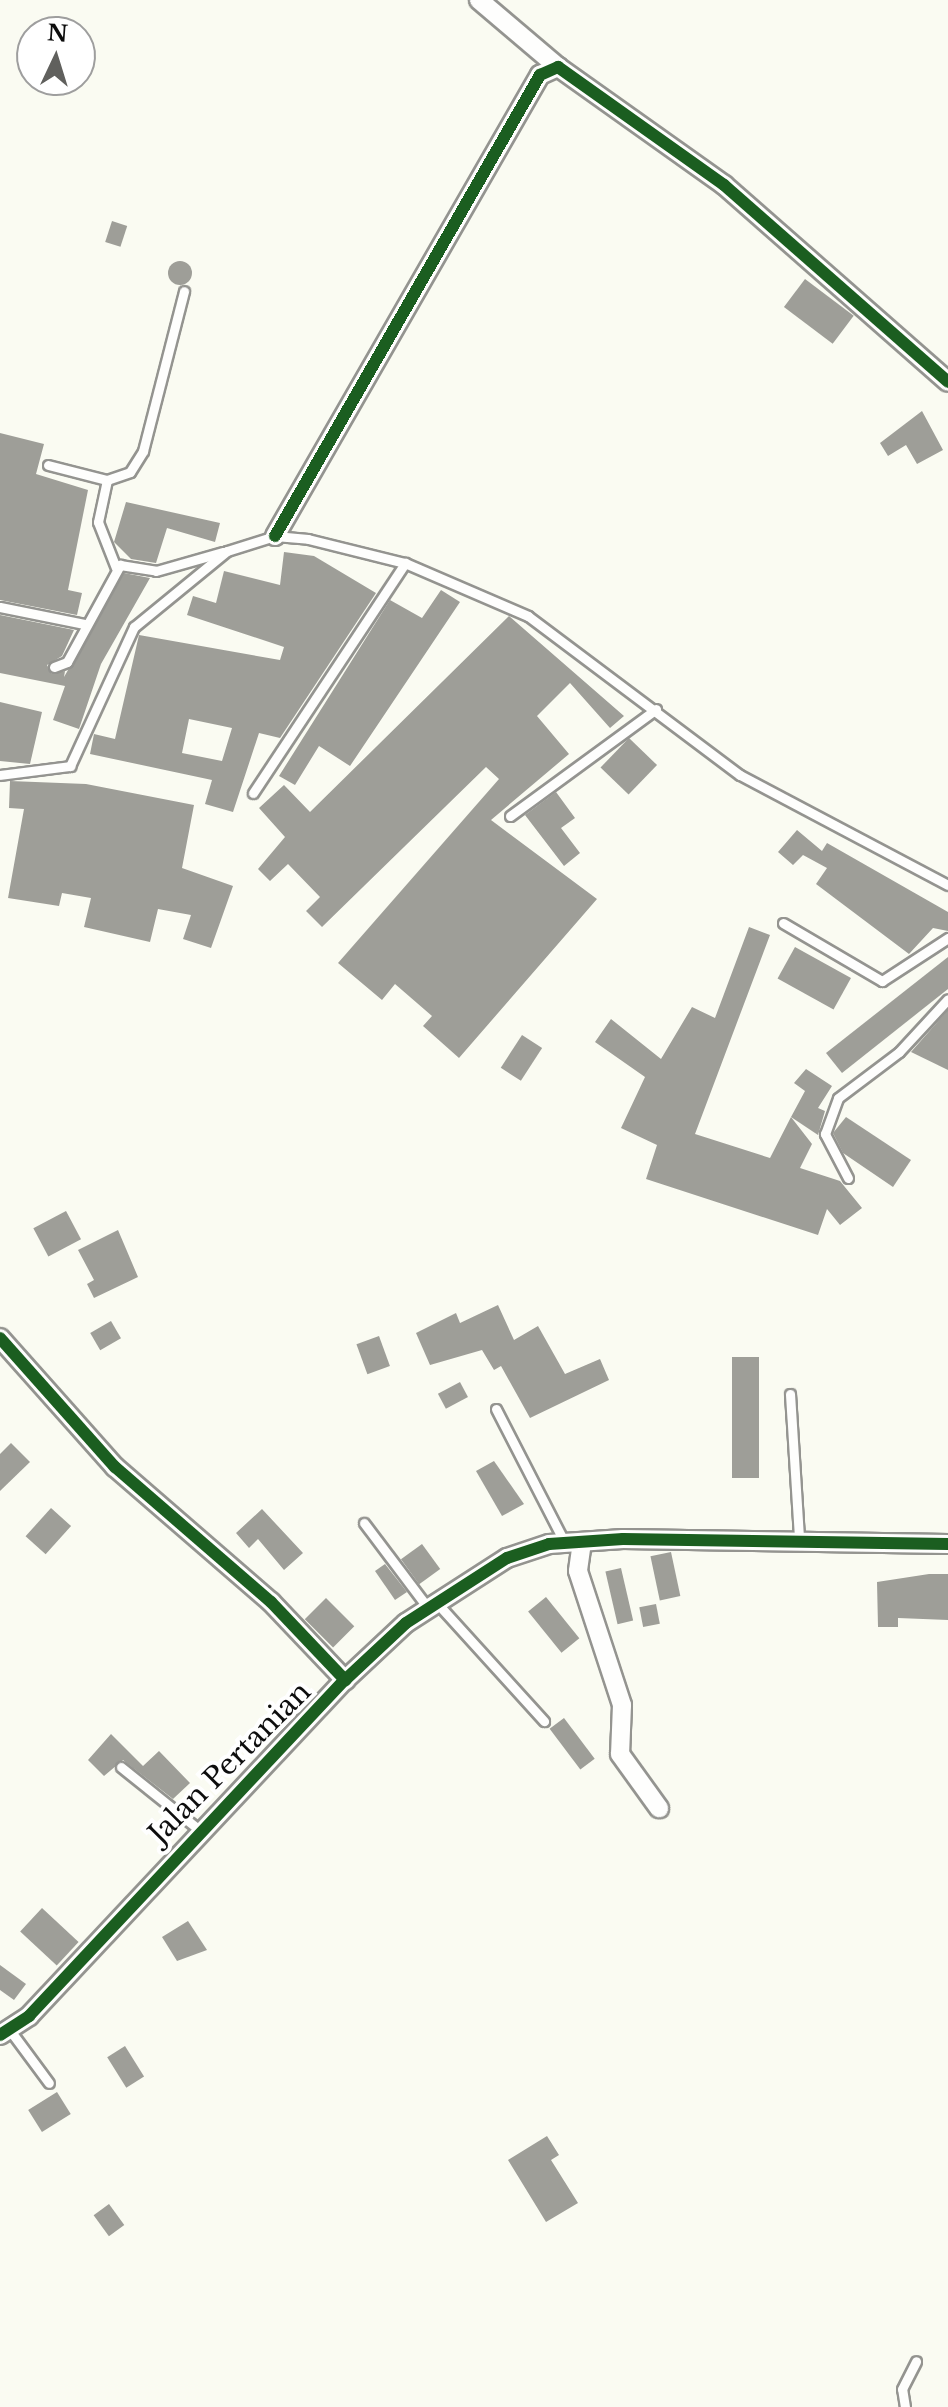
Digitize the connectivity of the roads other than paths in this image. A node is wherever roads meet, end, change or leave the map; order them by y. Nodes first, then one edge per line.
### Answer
1 (479, 0) edge
2 (558, 67) junction
3 (184, 291) dead end
4 (948, 382) edge
5 (48, 465) dead end
6 (107, 480) junction
7 (275, 536) junction
8 (227, 551) junction
9 (405, 563) junction
10 (116, 568) junction
11 (0, 607) edge
12 (84, 624) junction
13 (54, 667) dead end
14 (656, 709) junction
15 (0, 775) edge
16 (253, 793) dead end
17 (510, 816) dead end
18 (948, 885) edge
19 (783, 923) dead end
20 (948, 938) edge
21 (948, 999) edge
22 (848, 1178) dead end
23 (0, 1338) edge
24 (790, 1394) dead end
25 (496, 1409) dead end
26 (364, 1523) dead end
27 (799, 1539) junction
28 (573, 1542) junction
29 (948, 1544) edge
30 (432, 1605) junction
31 (345, 1680) junction
32 (544, 1721) dead end
33 (121, 1767) dead end
34 (659, 1808) dead end
35 (198, 1829) junction
36 (4, 2032) edge
37 (49, 2083) dead end
38 (916, 2361) dead end
39 (905, 2407) edge

1 - 2 street
2 - 4 street
2 - 7 street
3 - 6 lane
5 - 6 lane
6 - 10 lane
7 - 8 lane
7 - 9 lane
8 - 10 lane
8 - 15 lane
9 - 14 lane
9 - 16 lane
10 - 12 lane
11 - 12 lane
12 - 13 lane
14 - 17 lane
14 - 18 lane
19 - 20 lane
21 - 22 lane
23 - 31 street
24 - 27 lane
25 - 28 lane
26 - 30 lane
27 - 28 street, Jalan Pertanian
27 - 29 street, Jalan Pertanian
28 - 30 street, Jalan Pertanian
28 - 34 street
30 - 31 street, Jalan Pertanian
30 - 32 lane
31 - 35 street, Jalan Pertanian
33 - 35 lane
35 - 36 street, Jalan Pertanian
36 - 37 lane
38 - 39 lane

